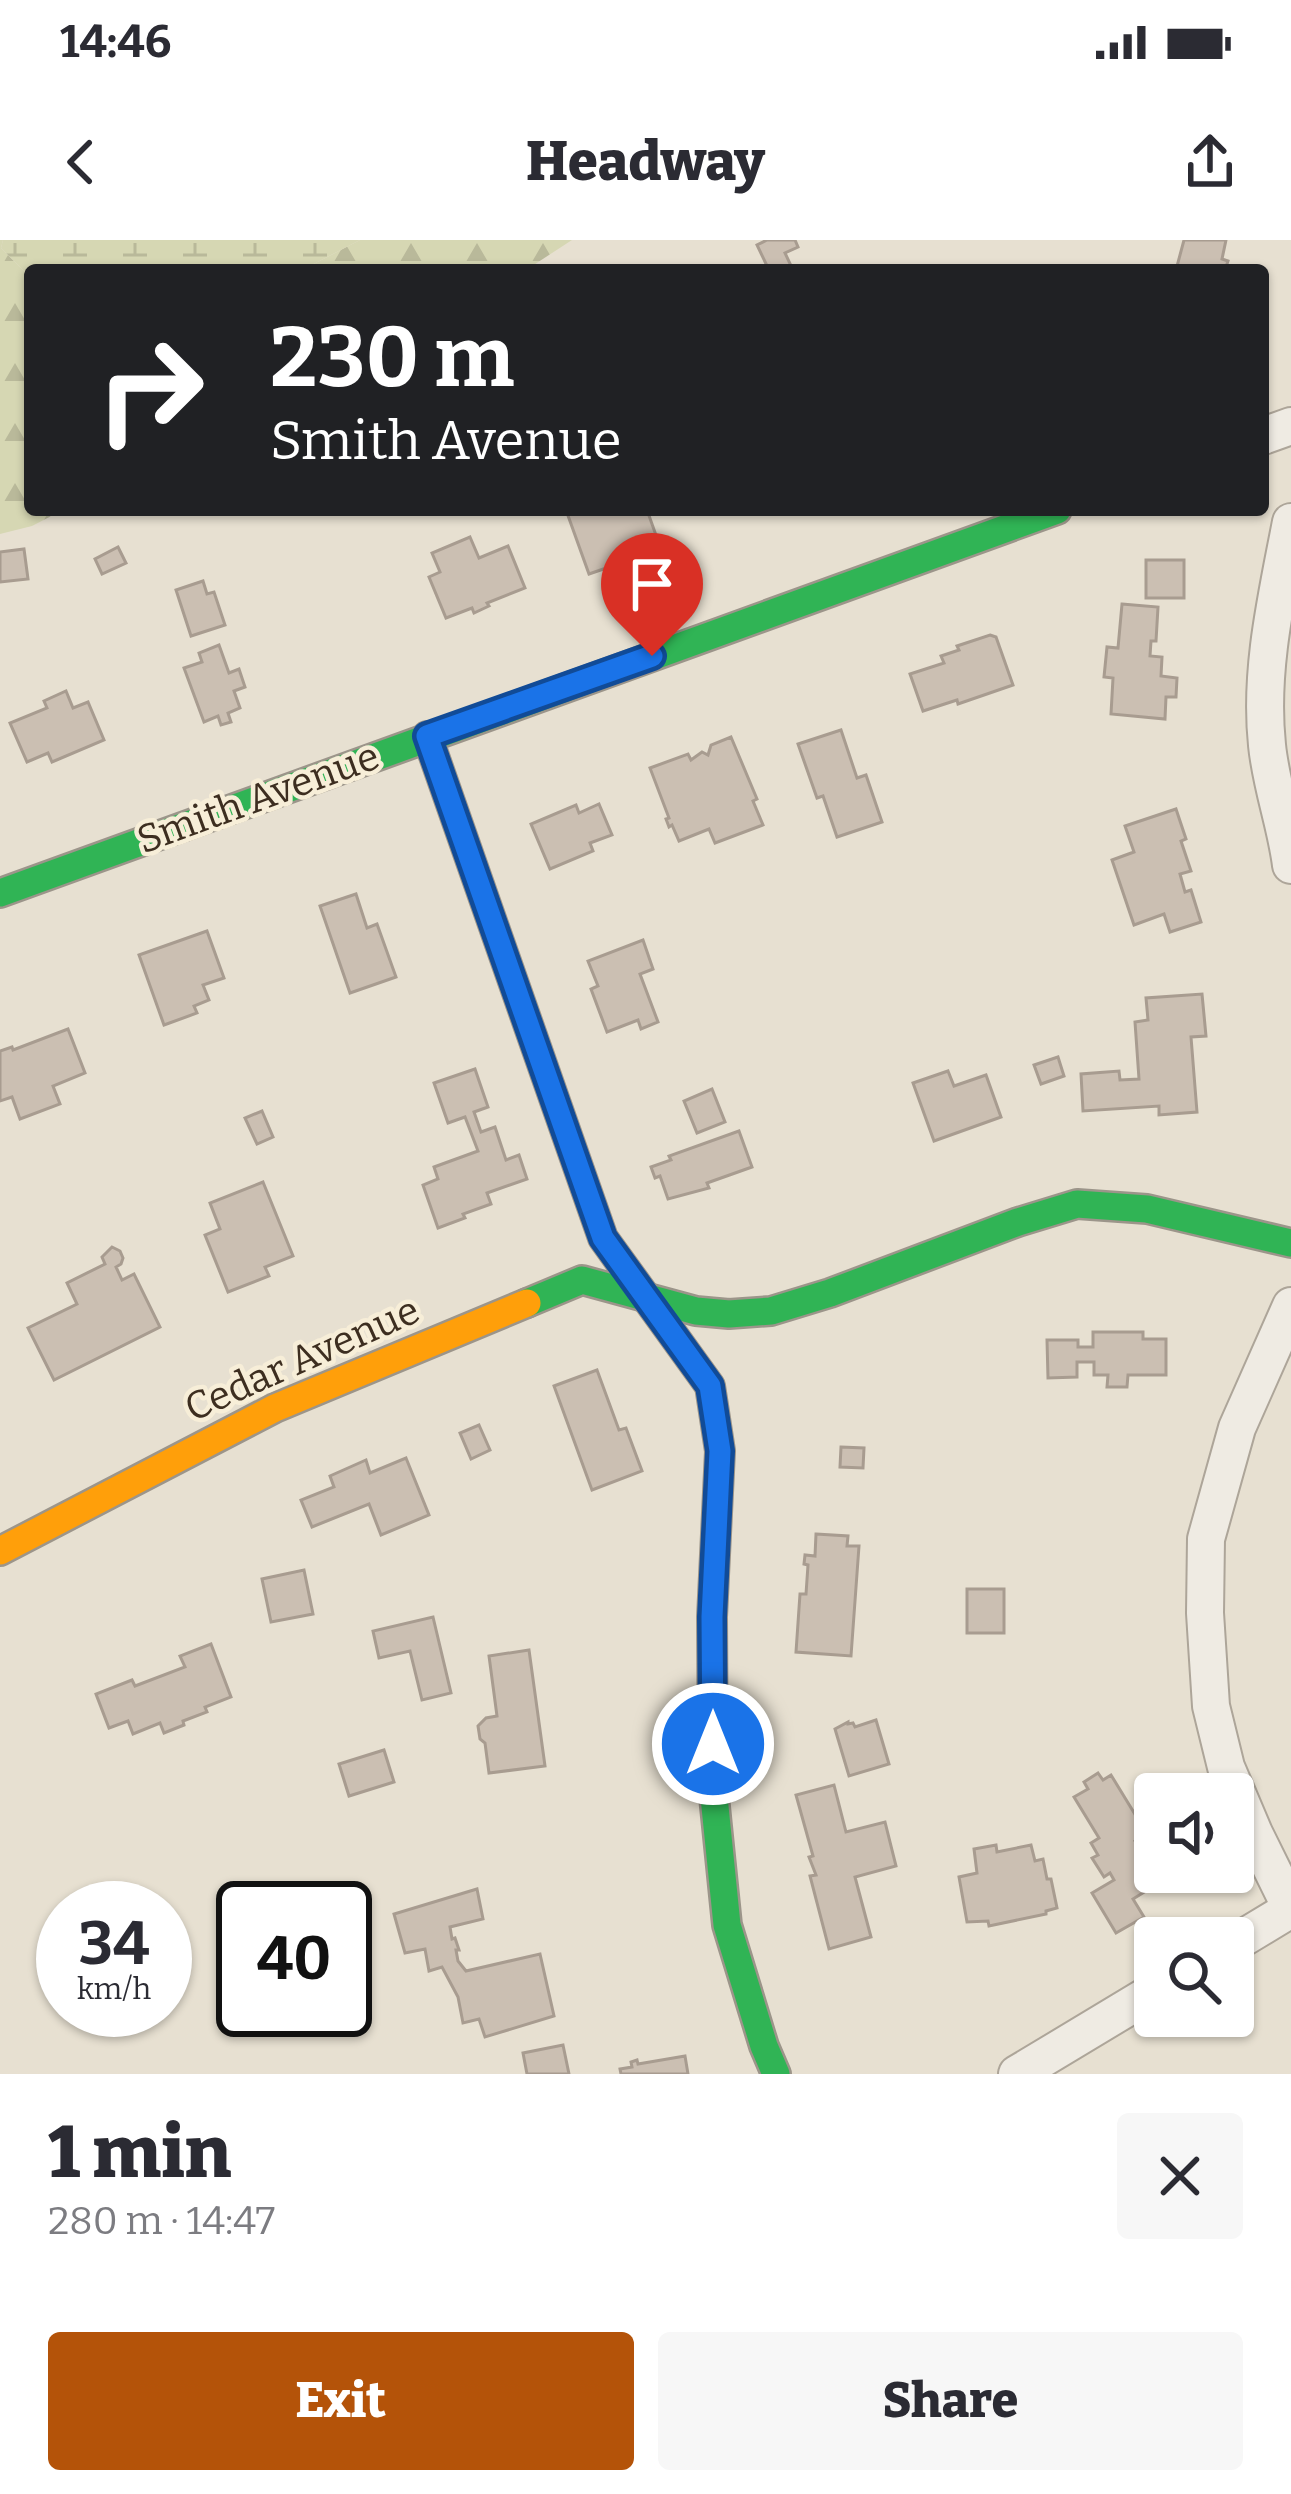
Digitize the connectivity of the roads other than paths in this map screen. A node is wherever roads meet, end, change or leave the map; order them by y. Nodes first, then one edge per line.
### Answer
1 (1041, 516) edge
2 (1291, 522) edge
3 (427, 736) junction
4 (1291, 865) edge
5 (0, 893) edge
6 (1291, 1243) edge
7 (647, 1299) junction
8 (1291, 1306) edge
9 (0, 1551) edge
10 (1291, 1908) edge
11 (1254, 1931) edge
12 (1134, 2004) edge
13 (776, 2074) edge
14 (1017, 2074) edge

1 - 3 street, Smith Avenue
2 - 4 street
3 - 5 street, Smith Avenue
3 - 7 street
6 - 7 street, Cedar Avenue
7 - 9 street, Cedar Avenue
7 - 13 street
8 - 10 street
10 - 11 street
12 - 14 street

